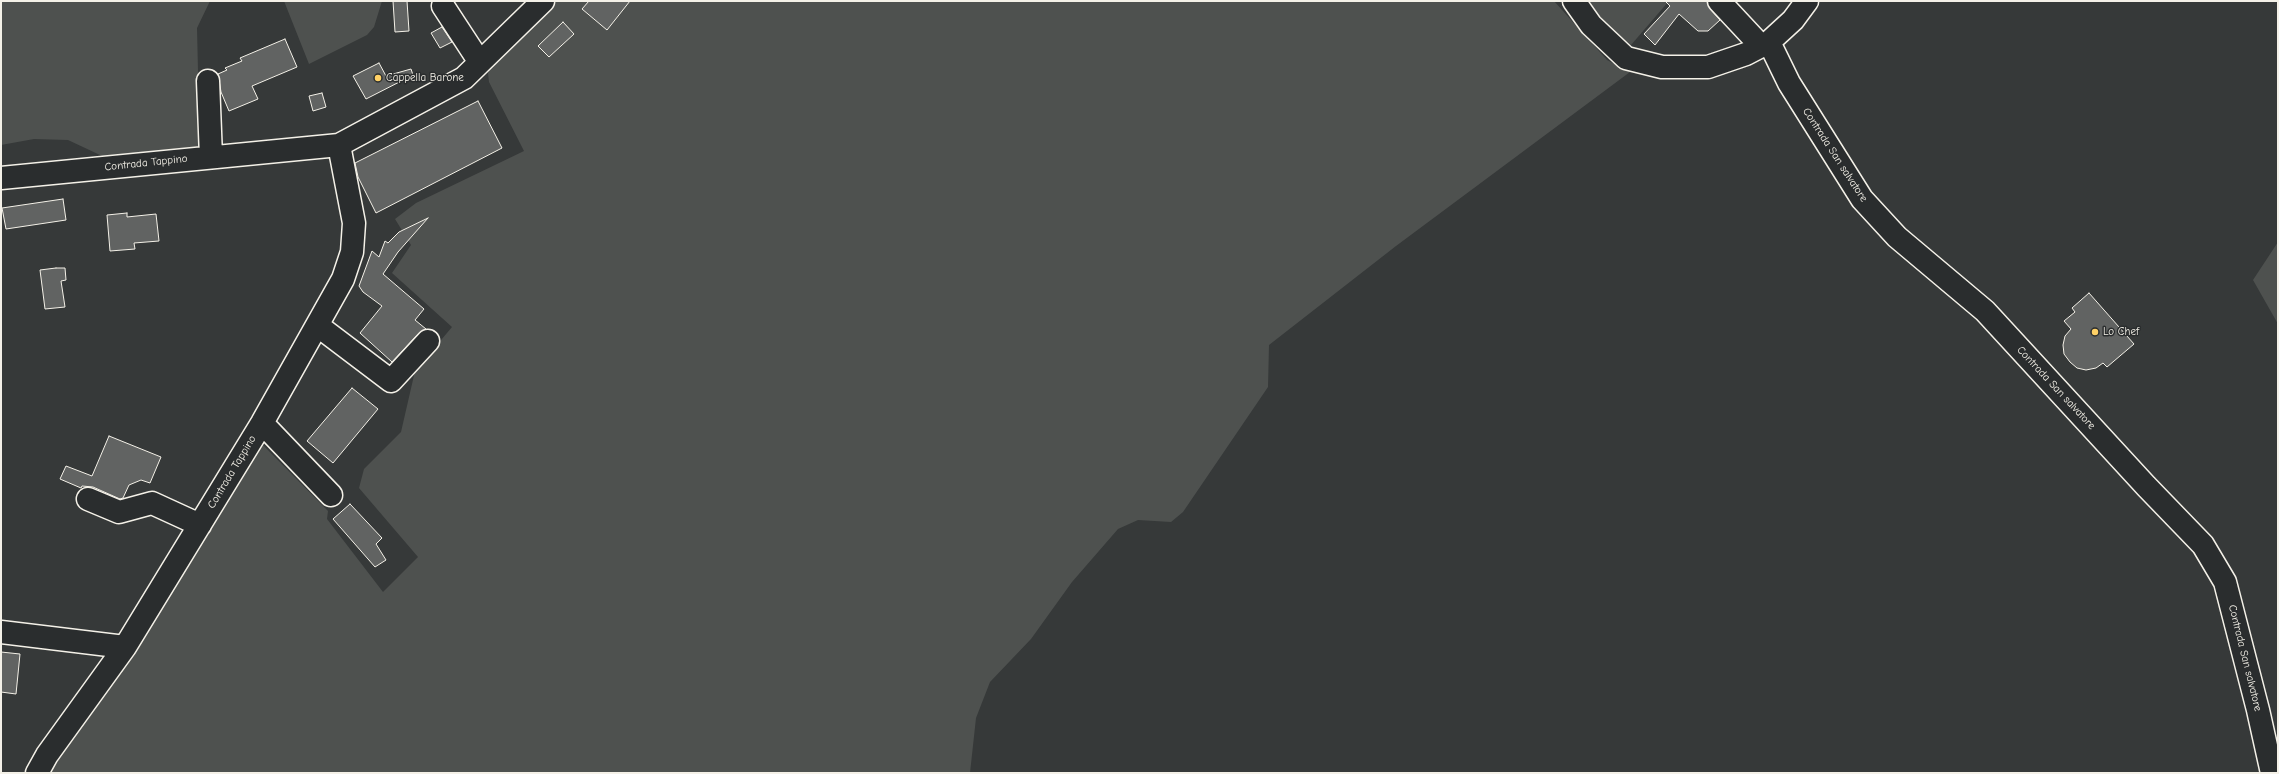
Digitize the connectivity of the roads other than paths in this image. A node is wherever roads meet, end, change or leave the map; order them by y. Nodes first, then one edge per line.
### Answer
1 (543, 1) edge
2 (1574, 1) edge
3 (1719, 1) edge
4 (1807, 1) edge
5 (443, 6) dead end
6 (1765, 44) junction
7 (479, 62) junction
8 (208, 81) dead end
9 (339, 145) junction
10 (211, 157) junction
11 (1, 178) edge
12 (317, 325) junction
13 (428, 341) dead end
14 (262, 423) junction
15 (331, 495) dead end
16 (88, 499) dead end
17 (200, 525) junction
18 (1, 632) edge
19 (125, 647) junction
20 (37, 773) edge
21 (2272, 773) edge

1 - 7 street, Contrada Tappino
2 - 6 street
3 - 6 street
4 - 6 street
5 - 7 street
6 - 21 street, Contrada San salvatore
7 - 9 street, Contrada Tappino
8 - 10 street
9 - 10 street, Contrada Tappino
9 - 12 street, Contrada Tappino
10 - 11 street, Contrada Tappino
12 - 13 street
12 - 14 street, Contrada Tappino
14 - 15 street
14 - 17 street, Contrada Tappino
16 - 17 street
17 - 19 street, Contrada Tappino
18 - 19 street
19 - 20 street, Contrada Tappino

